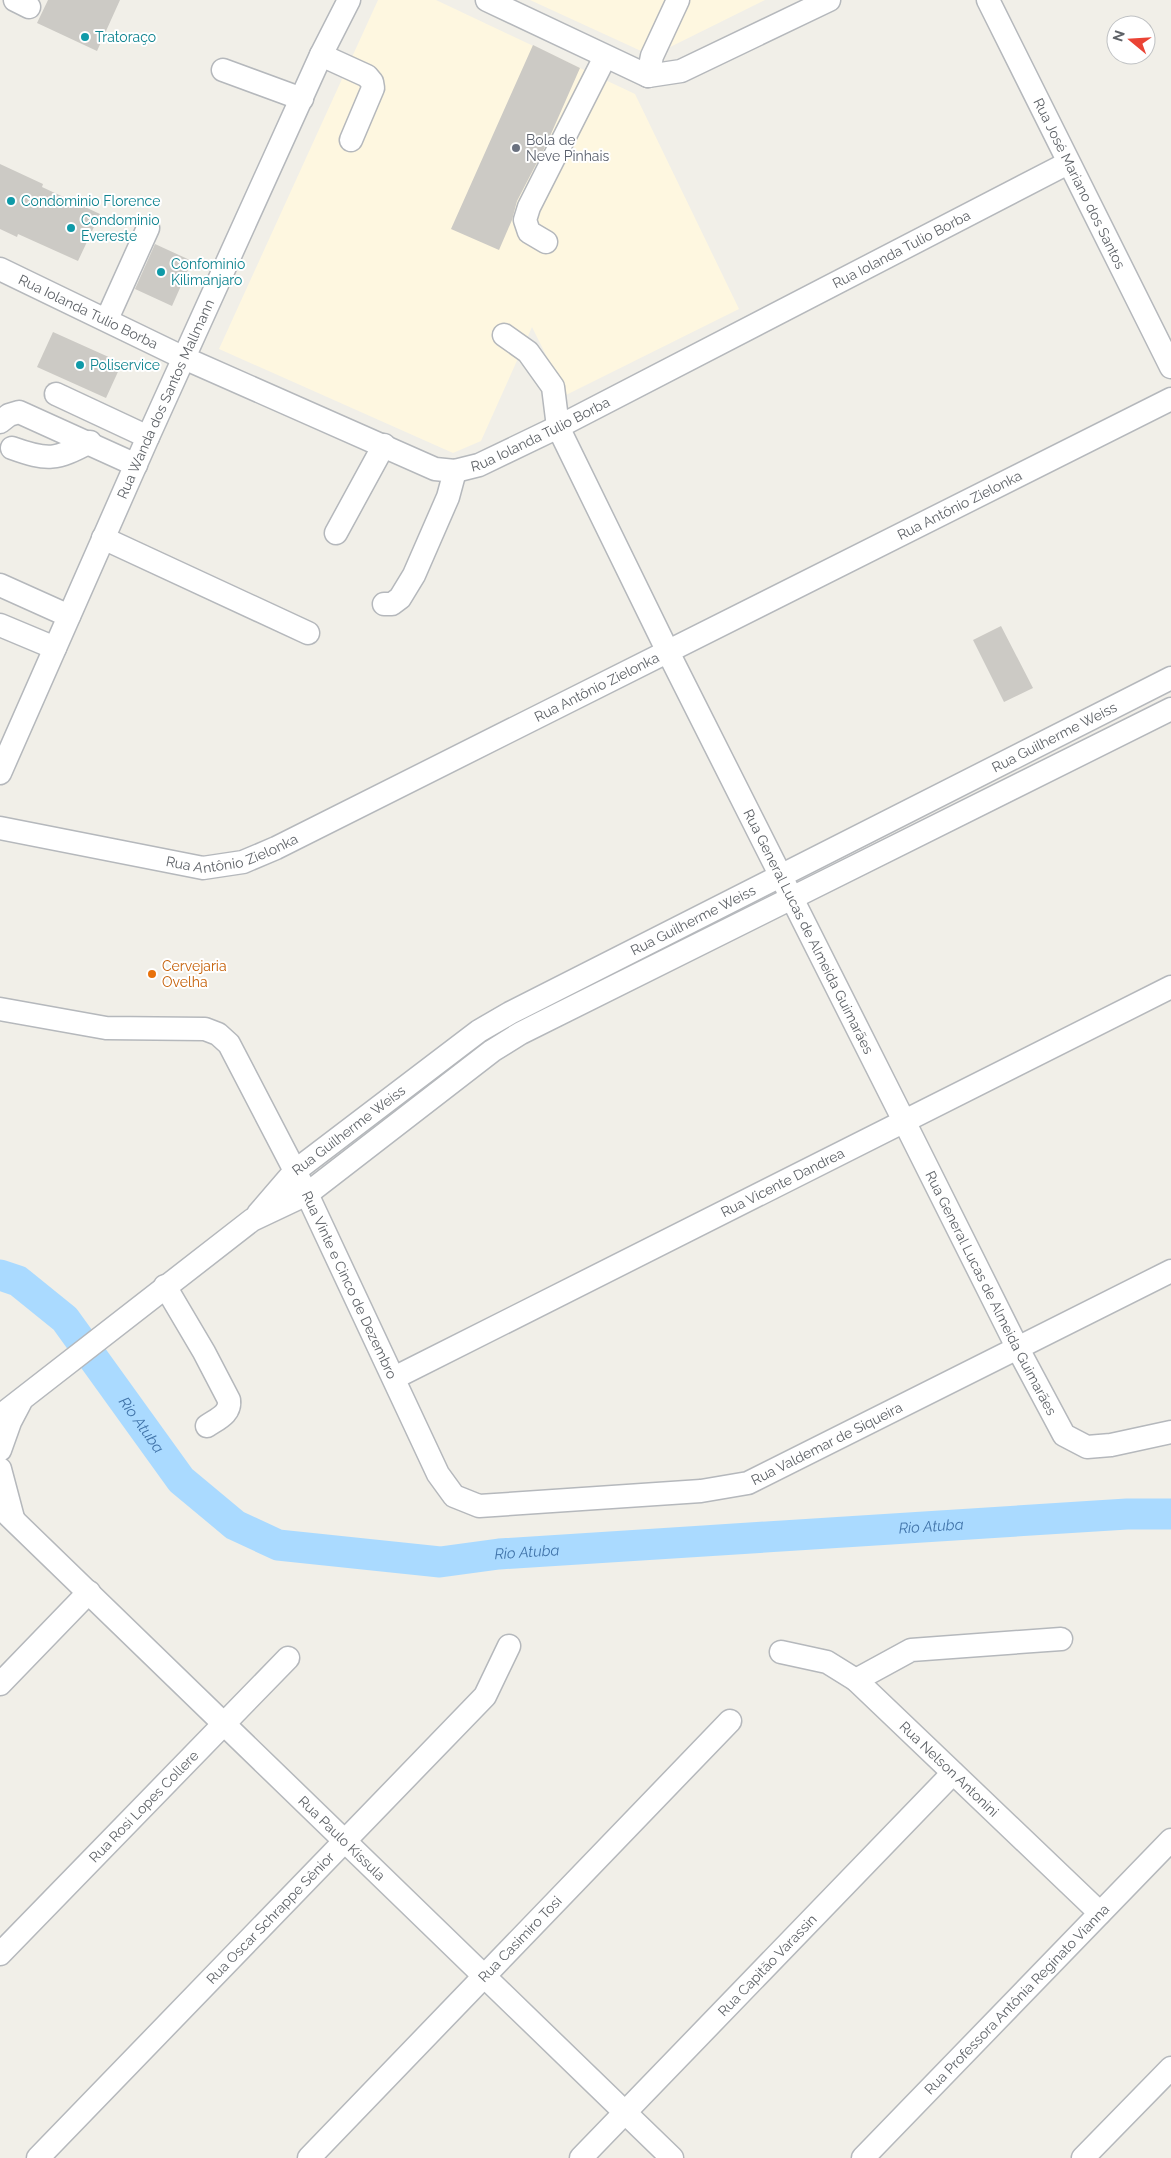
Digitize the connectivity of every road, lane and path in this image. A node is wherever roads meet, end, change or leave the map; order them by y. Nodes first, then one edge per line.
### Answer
1 (349, 0) edge
2 (487, 0) edge
3 (678, 0) edge
4 (829, 0) edge
5 (988, 0) edge
6 (321, 55) junction
7 (605, 57) junction
8 (222, 70) dead end
9 (648, 76) junction
10 (302, 99) junction
11 (350, 140) dead end
12 (1068, 163) junction
13 (148, 228) dead end
14 (546, 242) dead end
15 (0, 269) edge
16 (107, 319) junction
17 (504, 334) dead end
18 (184, 358) junction
19 (1171, 367) edge
20 (56, 394) dead end
21 (1171, 399) edge
22 (0, 422) edge
23 (558, 427) junction
24 (148, 437) junction
25 (90, 442) junction
26 (384, 445) junction
27 (12, 448) dead end
28 (136, 465) junction
29 (456, 471) junction
30 (336, 534) dead end
31 (103, 538) junction
32 (0, 585) edge
33 (384, 604) dead end
34 (69, 616) junction
35 (0, 625) edge
36 (308, 633) dead end
37 (55, 648) junction
38 (668, 652) junction
39 (1171, 678) edge
40 (1171, 709) edge
41 (0, 773) edge
42 (0, 828) edge
43 (781, 875) junction
44 (792, 898) junction
45 (1171, 987) edge
46 (0, 1009) edge
47 (904, 1121) junction
48 (295, 1171) junction
49 (307, 1194) junction
50 (252, 1220) junction
51 (1171, 1271) edge
52 (165, 1286) junction
53 (1018, 1349) junction
54 (394, 1378) junction
55 (28, 1395) junction
56 (0, 1416) edge
57 (207, 1426) dead end
58 (1171, 1432) edge
59 (0, 1450) edge
60 (0, 1469) edge
61 (454, 1496) joint
62 (7, 1513) edge
63 (89, 1592) junction
64 (1061, 1639) dead end
65 (509, 1646) dead end
66 (781, 1652) dead end
67 (288, 1658) dead end
68 (856, 1680) junction
69 (0, 1684) edge
70 (730, 1721) dead end
71 (224, 1723) junction
72 (953, 1773) junction
73 (1171, 1840) edge
74 (345, 1841) junction
75 (1100, 1913) junction
76 (0, 1954) edge
77 (484, 1976) junction
78 (1171, 2068) edge
79 (625, 2112) junction
80 (38, 2158) edge
81 (309, 2158) edge
82 (581, 2158) edge
83 (672, 2158) edge
84 (863, 2158) edge
85 (1083, 2158) edge

1 - 6 street, Rua Wanda dos Santos Mallmann
2 - 7 street
3 - 9 street
4 - 9 street
5 - 12 street, Rua José Mariano dos Santos
6 - 10 street, Rua Wanda dos Santos Mallmann
6 - 11 street
7 - 9 street
7 - 14 street
8 - 10 street
10 - 18 street, Rua Wanda dos Santos Mallmann
12 - 19 street, Rua José Mariano dos Santos
12 - 23 street, Rua Iolanda Tulio Borba
13 - 16 street
15 - 16 street, Rua Iolanda Tulio Borba
16 - 18 street, Rua Iolanda Tulio Borba
17 - 23 street, Rua General Lucas de Almeida Guimarães
18 - 24 street, Rua Wanda dos Santos Mallmann
18 - 26 street, Rua Iolanda Tulio Borba
20 - 24 street
21 - 38 street, Rua Antônio Zielonka
22 - 25 street
23 - 29 street, Rua Iolanda Tulio Borba
23 - 38 street, Rua General Lucas de Almeida Guimarães
24 - 28 street, Rua Wanda dos Santos Mallmann
25 - 27 street
25 - 28 street
26 - 29 street, Rua Iolanda Tulio Borba
26 - 30 street
28 - 31 street, Rua Wanda dos Santos Mallmann
29 - 33 street
31 - 34 street, Rua Wanda dos Santos Mallmann
31 - 36 street
32 - 34 street
34 - 37 street, Rua Wanda dos Santos Mallmann
35 - 37 street
37 - 41 street, Rua Wanda dos Santos Mallmann
38 - 42 street, Rua Antônio Zielonka
38 - 43 street, Rua General Lucas de Almeida Guimarães
39 - 43 street, Rua Guilherme Weiss
40 - 44 street, Rua Guilherme Weiss
43 - 44 street, Rua General Lucas de Almeida Guimarães
43 - 48 street, Rua Guilherme Weiss
44 - 47 street, Rua General Lucas de Almeida Guimarães
44 - 49 street, Rua Guilherme Weiss
45 - 47 street, Rua Vicente Dandrea
46 - 48 street, Rua Vinte e Cinco de Dezembro
47 - 53 street, Rua General Lucas de Almeida Guimarães
47 - 54 street, Rua Vicente Dandrea
48 - 49 street, Rua Vinte e Cinco de Dezembro
48 - 50 street, Rua Guilherme Weiss
49 - 50 street, Rua Guilherme Weiss
49 - 54 street, Rua Vinte e Cinco de Dezembro
50 - 52 street, Rua Guilherme Weiss
51 - 53 street, Rua Valdemar de Siqueira
52 - 55 street, Rua Guilherme Weiss
52 - 57 street
53 - 58 street, Rua General Lucas de Almeida Guimarães
53 - 61 street, Rua Valdemar de Siqueira
54 - 61 street, Rua Vinte e Cinco de Dezembro
55 - 56 street, Rua Guilherme Weiss
55 - 59 street
60 - 62 street, Rua Paulo Kissula
62 - 63 street, Rua Paulo Kissula
63 - 69 street
63 - 71 street, Rua Paulo Kissula
64 - 68 street
65 - 74 street, Rua Oscar Schrappe Sênior
66 - 68 street, Rua Nelson Antonini
67 - 71 street, Rua Rosi Lopes Collere
68 - 72 street, Rua Nelson Antonini
70 - 77 street, Rua Casimiro Tosi
71 - 74 street, Rua Paulo Kissula
71 - 76 street, Rua Rosi Lopes Collere
72 - 75 street, Rua Nelson Antonini
72 - 79 street, Rua Capitão Varassin
73 - 75 street, Rua Professora Antônia Reginato Vianna
74 - 77 street, Rua Paulo Kissula
74 - 80 street, Rua Oscar Schrappe Sênior
75 - 84 street, Rua Professora Antônia Reginato Vianna
77 - 79 street, Rua Paulo Kissula
77 - 81 street, Rua Casimiro Tosi
78 - 85 street
79 - 82 street, Rua Capitão Varassin
79 - 83 street, Rua Paulo Kissula

